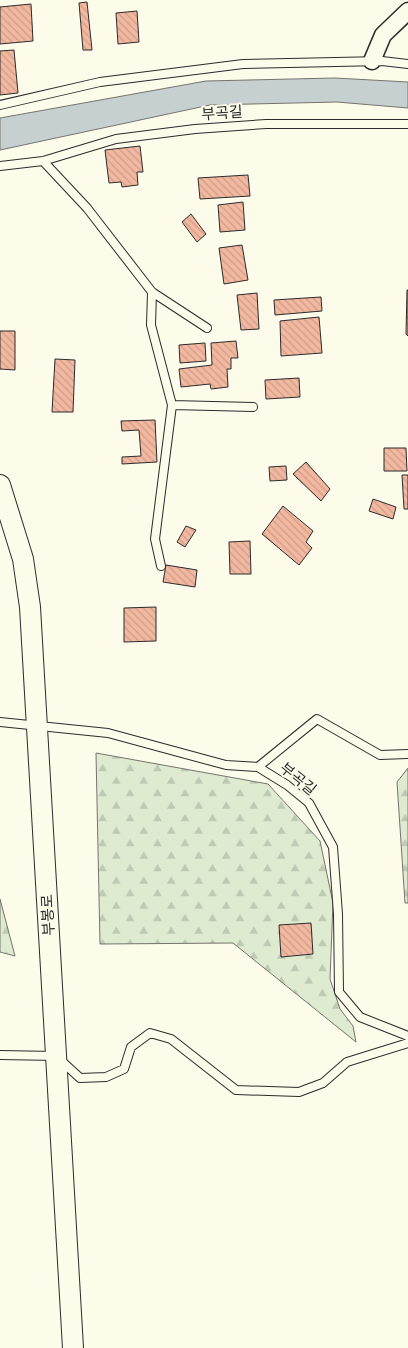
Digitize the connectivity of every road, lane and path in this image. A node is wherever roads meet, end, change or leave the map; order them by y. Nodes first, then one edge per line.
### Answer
1 (408, 11) edge
2 (372, 61) junction
3 (408, 64) edge
4 (0, 105) edge
5 (408, 124) edge
6 (43, 161) junction
7 (0, 166) edge
8 (152, 292) junction
9 (206, 328) dead end
10 (172, 405) junction
11 (252, 407) dead end
12 (0, 485) edge
13 (161, 566) dead end
14 (0, 722) edge
15 (36, 724) junction
16 (408, 754) edge
17 (258, 767) junction
18 (408, 1036) edge
19 (408, 1043) edge
20 (0, 1056) edge
21 (56, 1056) junction
22 (73, 1348) edge

1 - 2 street
2 - 3 lane
2 - 4 lane
5 - 6 lane, 부곡길
6 - 7 lane, 부곡길
6 - 8 lane
8 - 9 lane
8 - 10 lane
10 - 11 lane
10 - 13 lane
12 - 15 street, 부봉로
14 - 15 lane, 부곡길
15 - 17 lane, 부곡길
15 - 21 street, 부봉로
16 - 17 lane
17 - 18 lane, 부곡길
19 - 21 lane
20 - 21 lane
21 - 22 street, 부봉로

